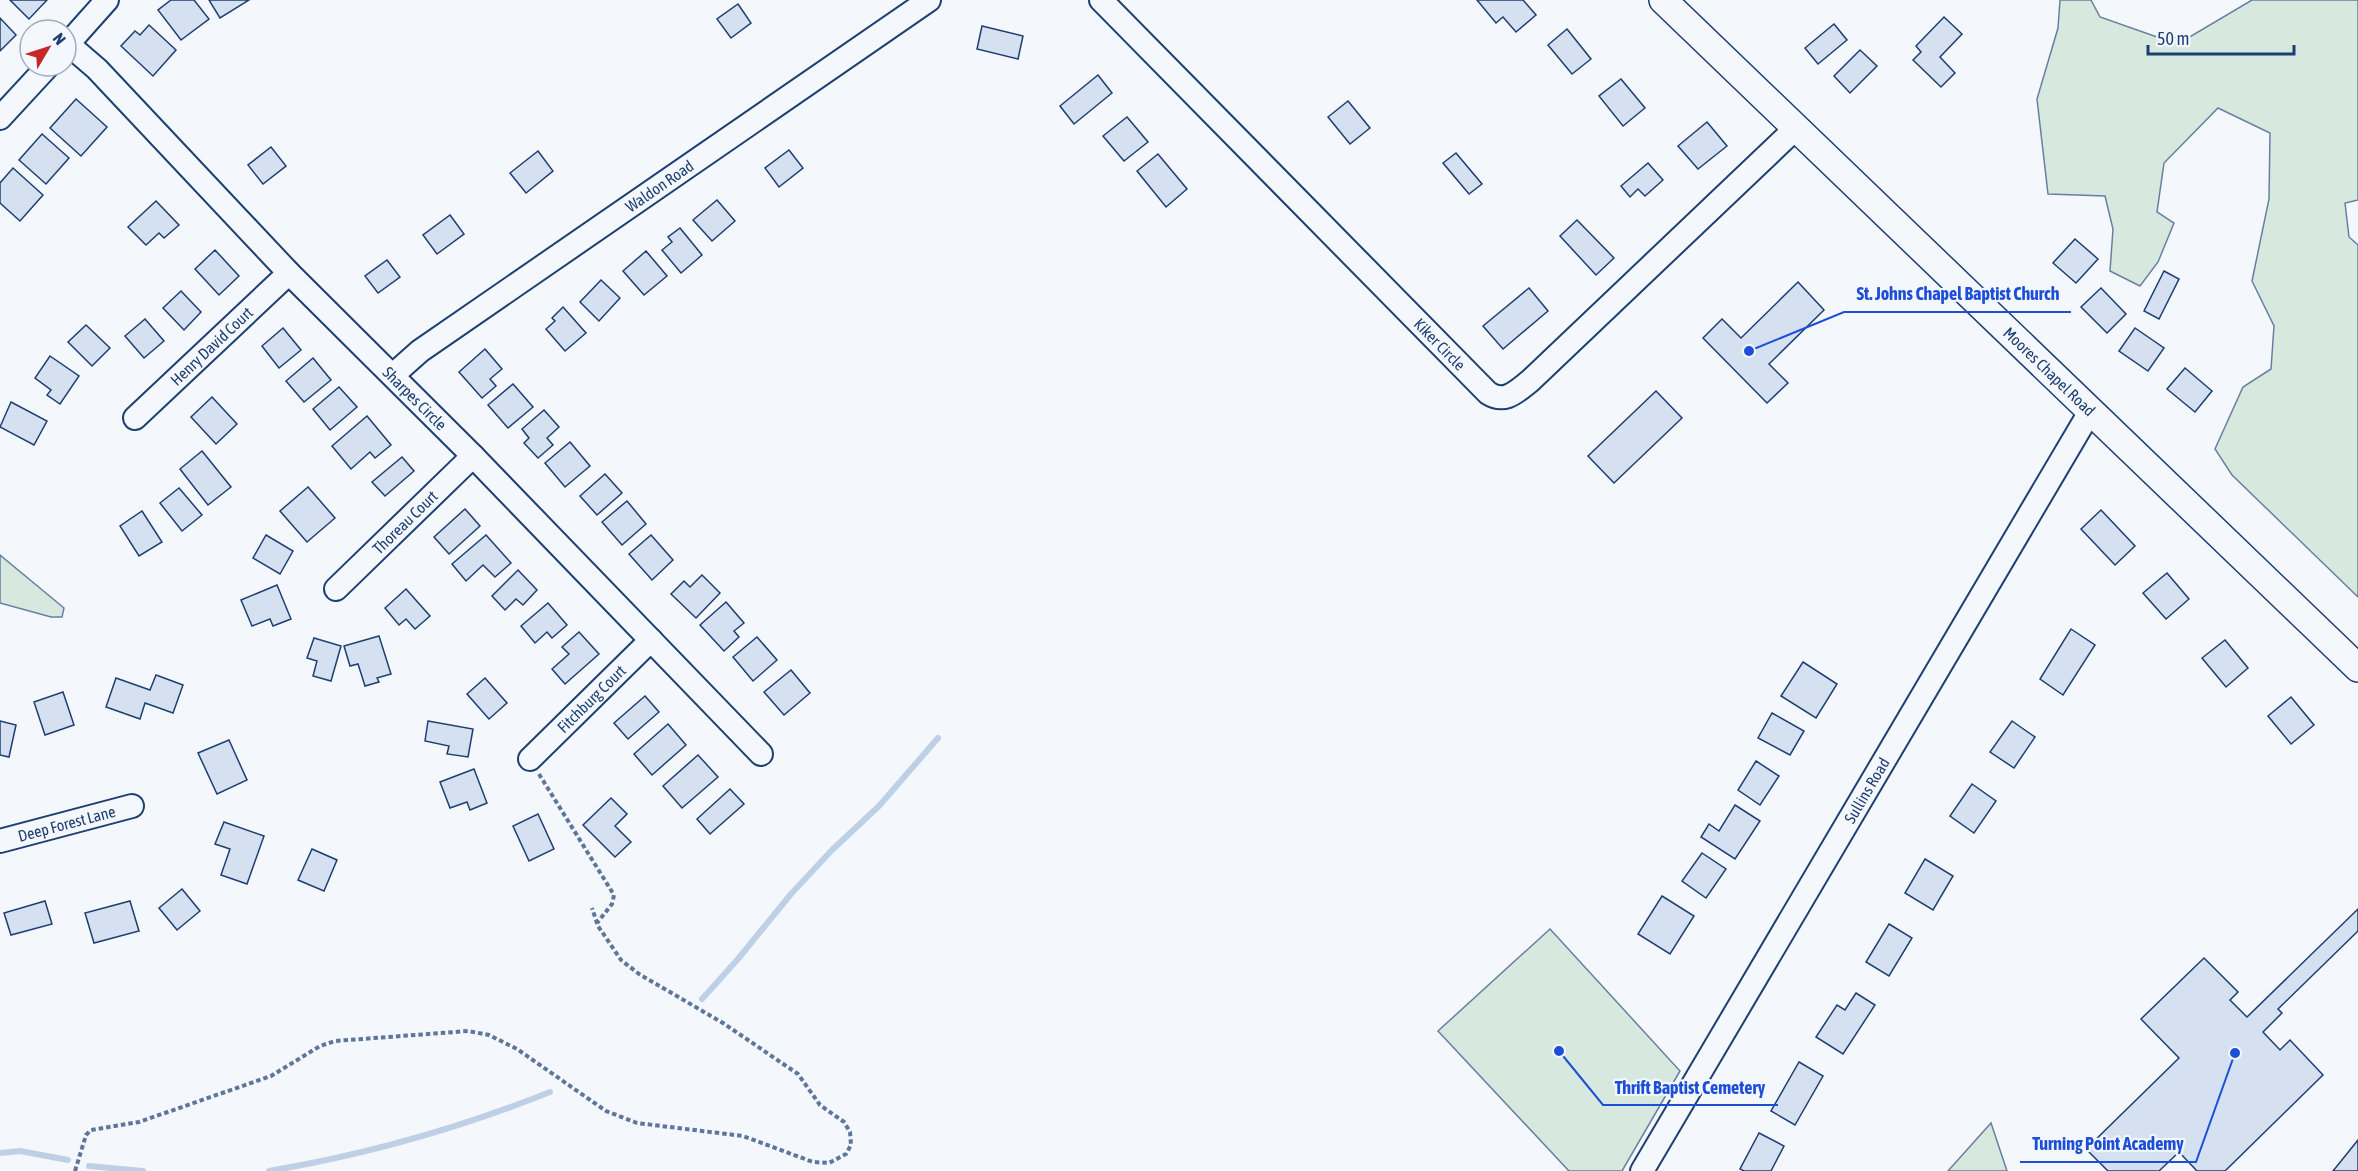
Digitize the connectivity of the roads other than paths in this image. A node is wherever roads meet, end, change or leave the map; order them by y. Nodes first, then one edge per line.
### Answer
1 (107, 0) edge
2 (929, 0) edge
3 (1101, 0) edge
4 (1663, 0) edge
5 (78, 33) edge
6 (78, 54) edge
7 (37, 78) edge
8 (0, 118) edge
9 (1796, 128) junction
10 (289, 273) junction
11 (393, 375) junction
12 (2091, 410) junction
13 (135, 418) dead end
14 (473, 456) junction
15 (336, 590) dead end
16 (651, 640) junction
17 (2358, 668) edge
18 (761, 754) dead end
19 (530, 759) dead end
20 (132, 806) dead end
21 (0, 841) edge
22 (1643, 1171) edge

1 - 5 street
2 - 11 street, Waldon Road
3 - 9 street, Kiker Circle
4 - 9 main road, Moores Chapel Road
6 - 10 street, Sharpes Circle
7 - 8 street
9 - 12 main road, Moores Chapel Road
10 - 11 street, Sharpes Circle
10 - 13 street, Henry David Court
11 - 14 street, Sharpes Circle
12 - 17 main road, Moores Chapel Road
12 - 22 street, Sullins Road
14 - 15 street, Thoreau Court
14 - 16 street, Sharpes Circle
16 - 18 street, Sharpes Circle
16 - 19 street, Fitchburg Court
20 - 21 street, Deep Forest Lane

